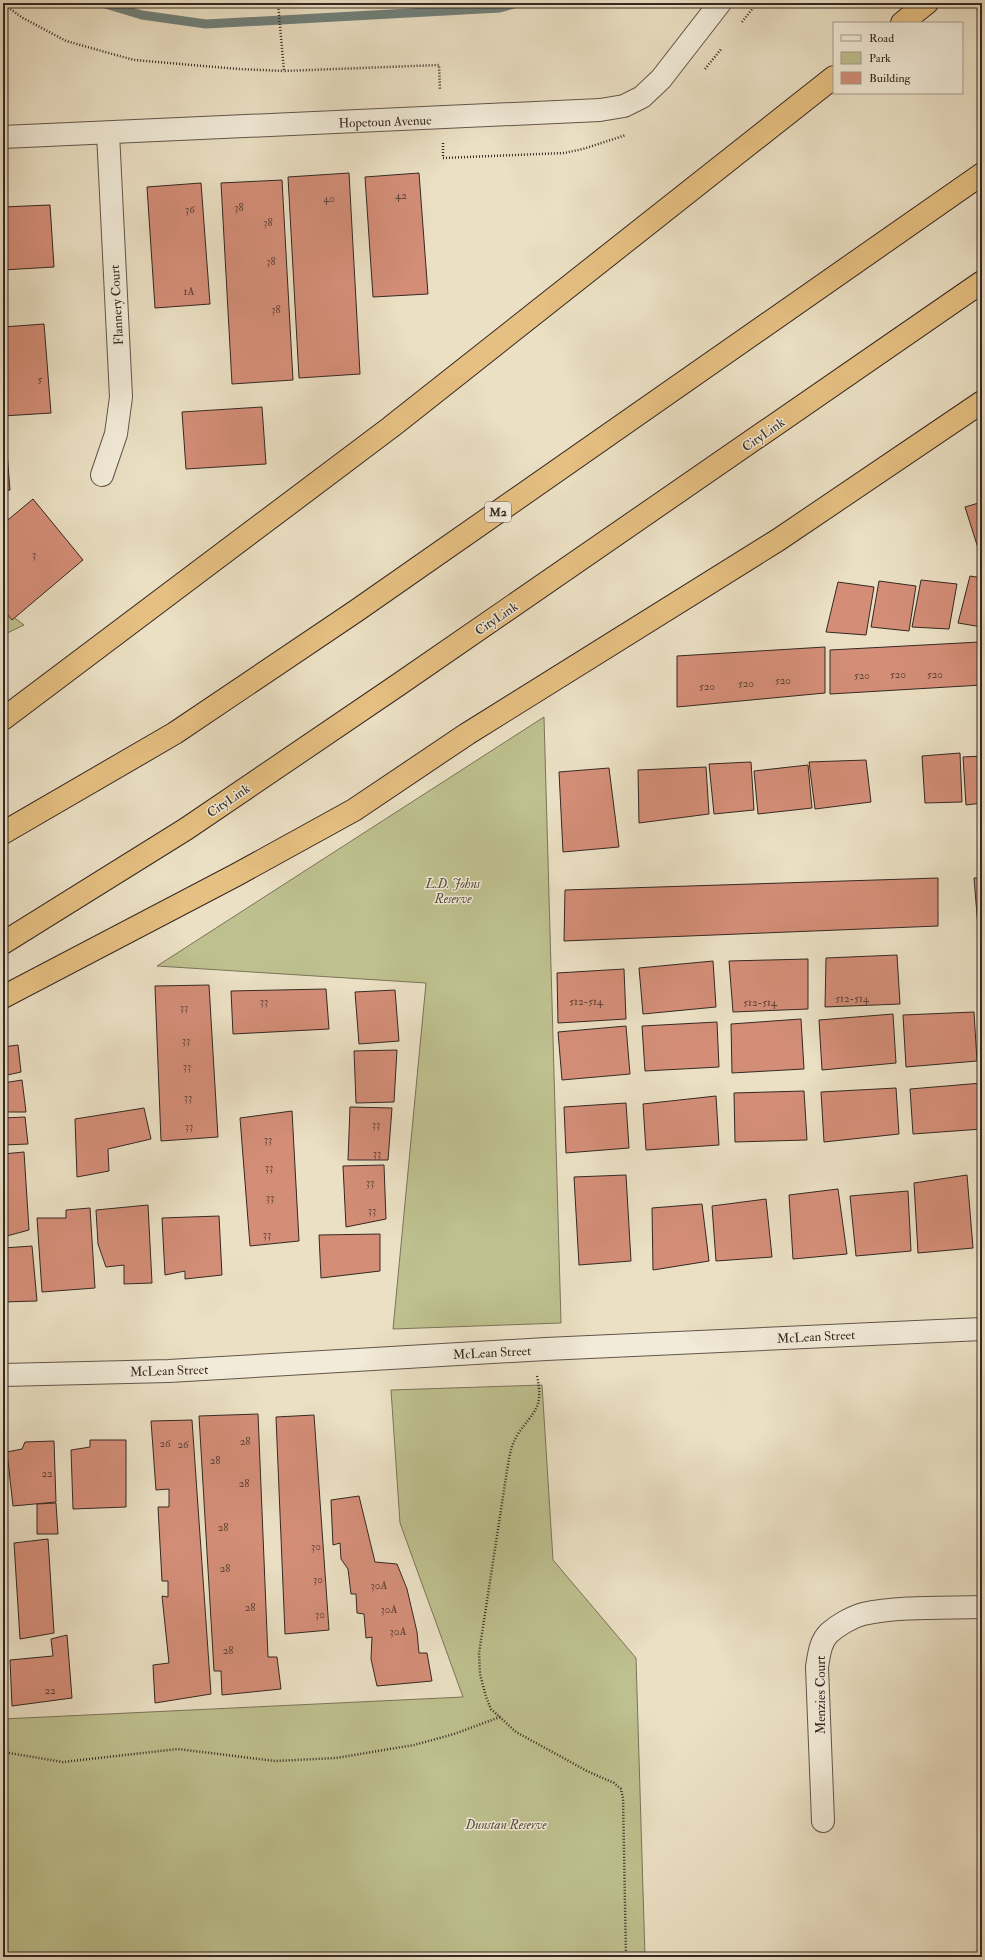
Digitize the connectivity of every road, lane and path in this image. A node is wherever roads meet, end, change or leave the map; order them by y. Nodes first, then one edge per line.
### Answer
1 (278, 3) edge
2 (720, 3) edge
3 (927, 3) edge
4 (3, 4) edge
5 (903, 22) edge
6 (281, 50) dead end
7 (284, 71) dead end
8 (833, 78) edge
9 (108, 133) junction
10 (3, 137) edge
11 (982, 174) edge
12 (982, 282) edge
13 (982, 402) edge
14 (102, 475) dead end
15 (3, 719) edge
16 (3, 834) edge
17 (3, 943) edge
18 (3, 997) edge
19 (982, 1329) edge
20 (532, 1350) junction
21 (3, 1375) edge
22 (982, 1607) edge
23 (500, 1717) junction
24 (3, 1752) edge
25 (823, 1822) dead end
26 (626, 1957) edge

1 - 6 path
2 - 9 street, Hopetoun Avenue
3 - 5 highway
4 - 7 path
8 - 15 highway
9 - 10 street, Hopetoun Avenue
9 - 14 street, Flannery Court
11 - 16 highway, M2
12 - 17 highway, CityLink
13 - 18 highway
19 - 20 street, McLean Street
20 - 21 street, McLean Street
20 - 23 path
22 - 25 street, Menzies Court
23 - 24 path
23 - 26 path

